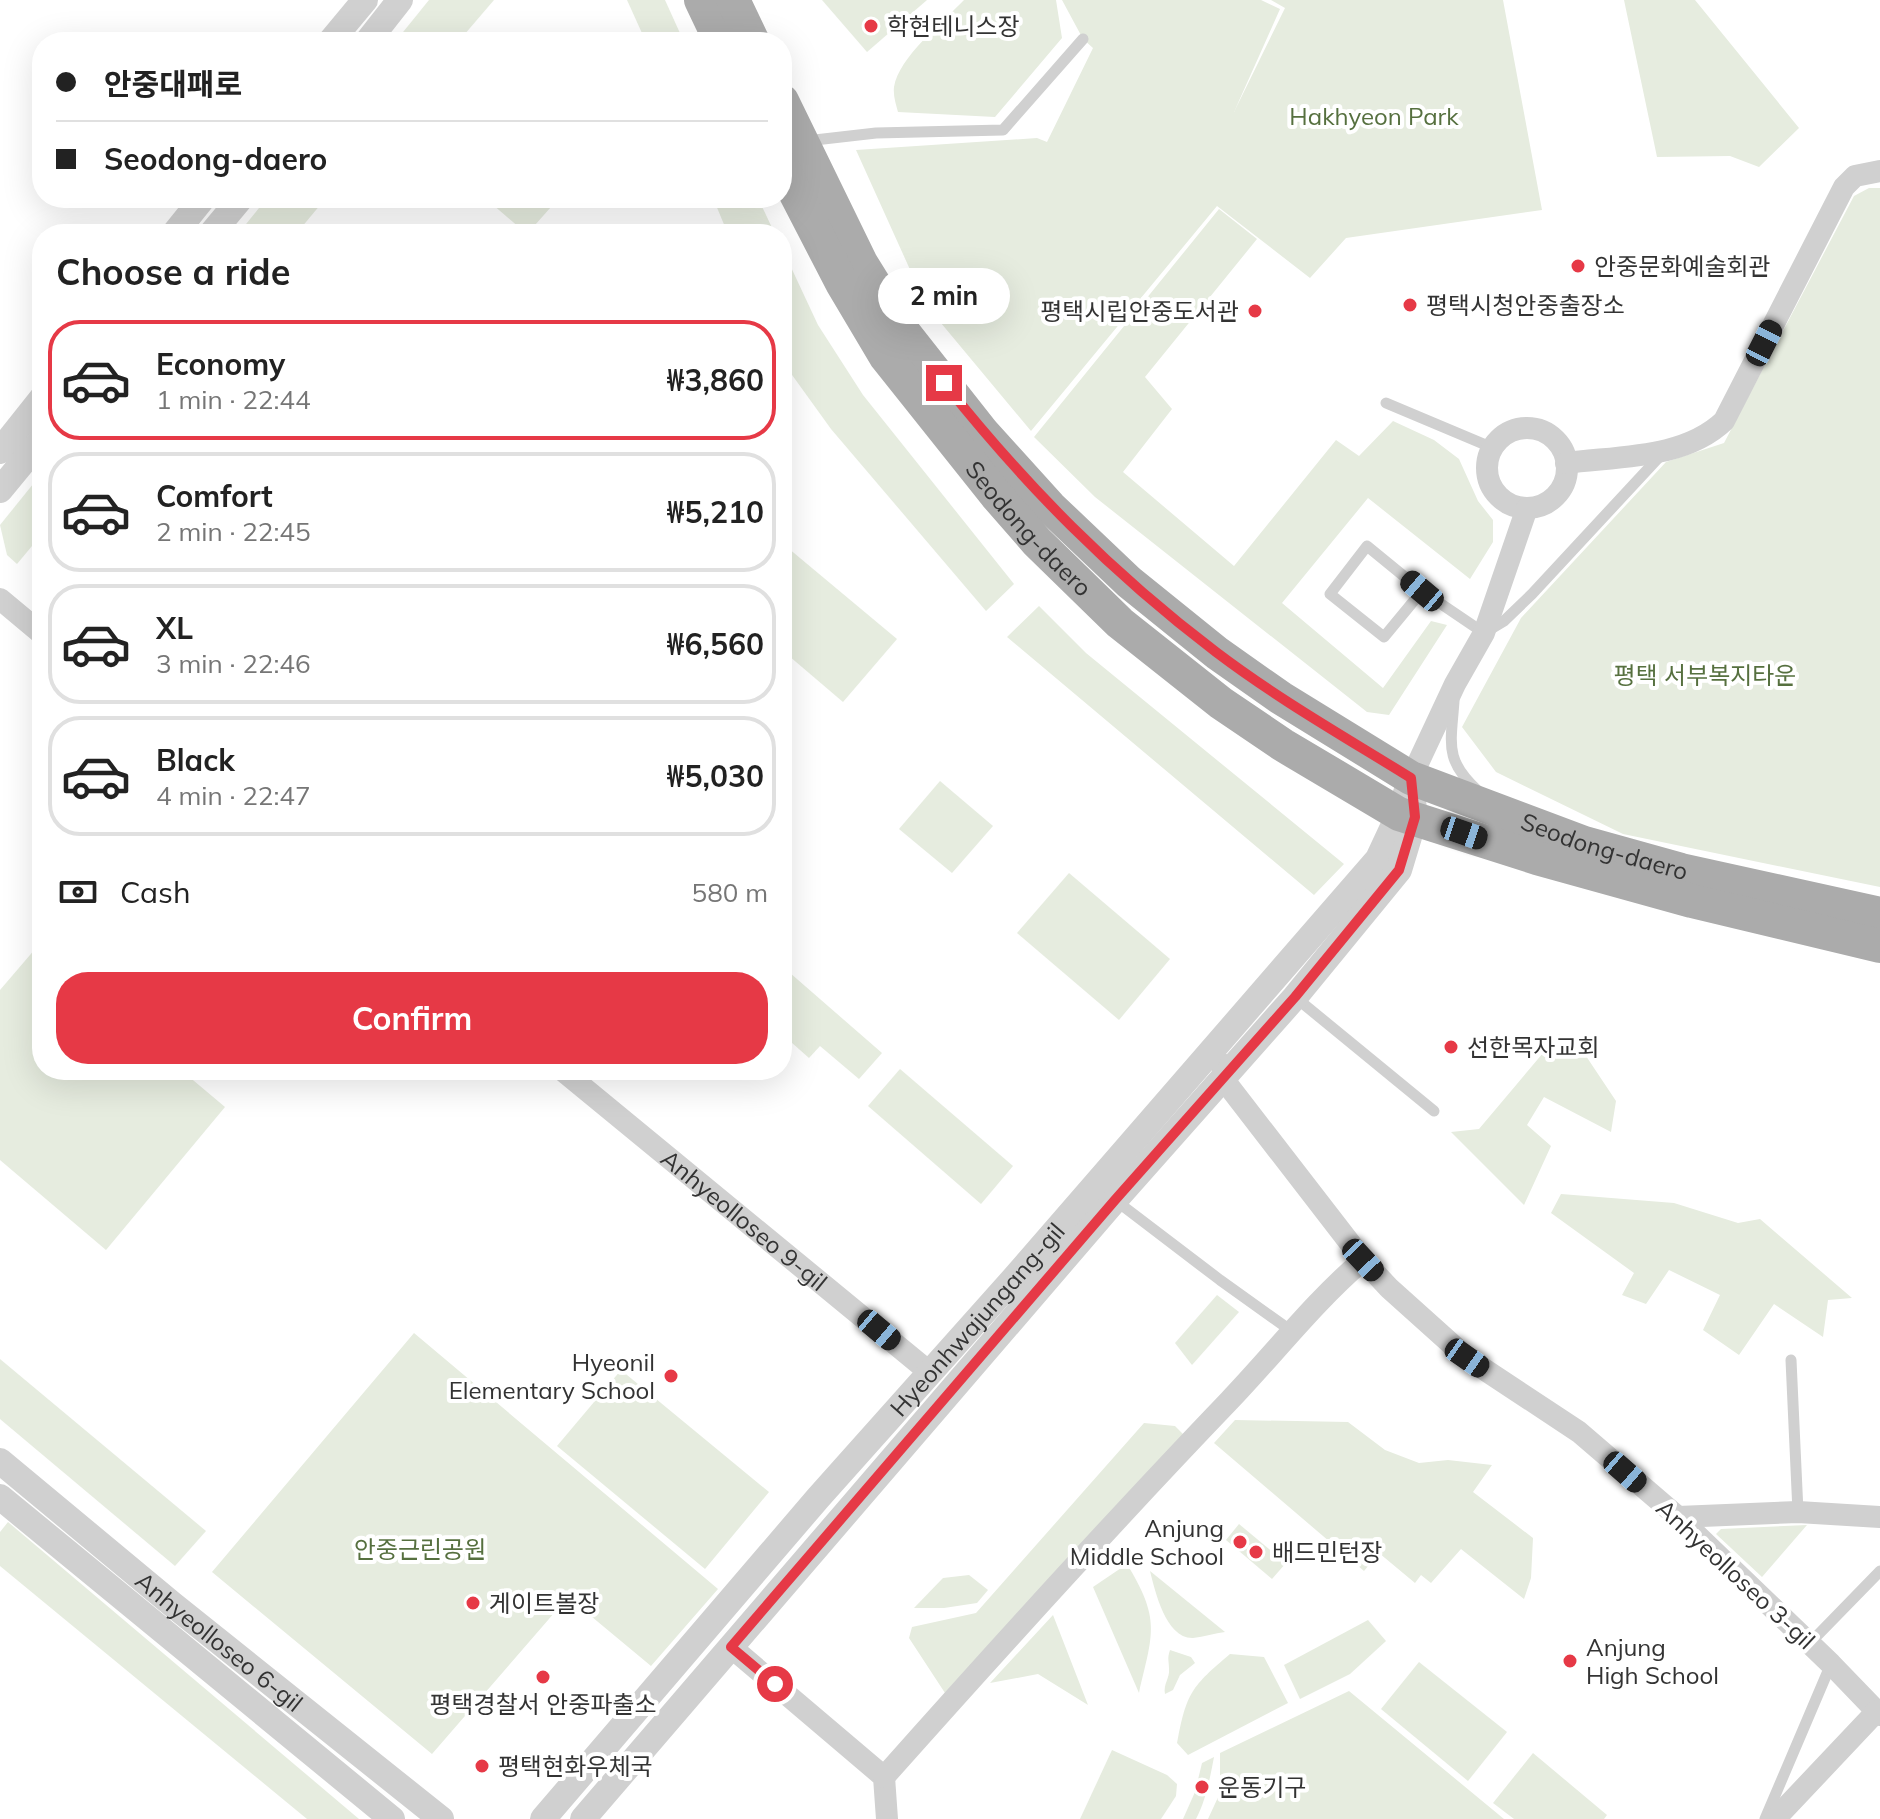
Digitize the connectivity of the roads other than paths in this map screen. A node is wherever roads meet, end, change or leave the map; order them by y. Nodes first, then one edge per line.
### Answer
1 (365, 0) edge
2 (400, 0) edge
3 (701, 0) edge
4 (733, 0) edge
5 (338, 32) edge
6 (375, 32) edge
7 (716, 32) edge
8 (748, 32) edge
9 (1083, 39) dead end
10 (792, 154) edge
11 (1880, 171) edge
12 (195, 208) edge
13 (233, 208) edge
14 (182, 224) edge
15 (219, 224) edge
16 (1386, 403) dead end
17 (32, 411) edge
18 (1493, 448) junction
19 (0, 451) edge
20 (32, 451) edge
21 (1665, 451) junction
22 (1566, 463) junction
23 (0, 490) edge
24 (1527, 508) junction
25 (1422, 591) junction
26 (0, 599) edge
27 (32, 626) edge
28 (1484, 633) junction
29 (1455, 684) junction
30 (1411, 778) junction
31 (1502, 812) junction
32 (1407, 815) junction
33 (1880, 914) edge
34 (1880, 946) edge
35 (1295, 997) junction
36 (1220, 1043) junction
37 (574, 1080) edge
38 (1224, 1080) junction
39 (1434, 1111) dead end
40 (1115, 1200) junction
41 (1363, 1260) junction
42 (1290, 1330) junction
43 (1791, 1360) dead end
44 (928, 1371) junction
45 (953, 1391) junction
46 (0, 1461) edge
47 (0, 1497) edge
48 (1798, 1512) junction
49 (1678, 1517) junction
50 (1880, 1517) edge
51 (1880, 1571) edge
52 (1809, 1644) junction
53 (731, 1647) junction
54 (1831, 1664) junction
55 (1879, 1711) edge
56 (884, 1777) junction
57 (392, 1819) edge
58 (441, 1819) edge
59 (543, 1819) edge
60 (583, 1819) edge
61 (887, 1819) edge
62 (1765, 1819) edge
63 (1775, 1819) edge

1 - 5 street
2 - 6 street
3 - 7 main road
4 - 8 main road
9 - 10 lane
10 - 30 main road, Seodong-daero
10 - 32 main road, Seodong-daero
11 - 21 street
12 - 14 street
13 - 15 street
16 - 18 lane
17 - 19 street
18 - 22 street
18 - 24 street
20 - 23 street
21 - 22 street
21 - 28 lane
22 - 24 street
24 - 28 street
25 - 25 lane
25 - 28 lane
26 - 27 street
28 - 29 street
29 - 30 street
29 - 31 lane
30 - 31 main road, Seodong-daero
30 - 32 street
31 - 33 main road, Seodong-daero
32 - 34 main road, Seodong-daero
32 - 35 street
32 - 36 street, Hyeonhwajungang-gil
35 - 38 street
35 - 39 lane
36 - 38 street
36 - 44 street, Hyeonhwajungang-gil
37 - 44 street, Anhyeolloseo 9-gil
38 - 40 street
38 - 41 street, Anhyeolloseo 3-gil
40 - 42 lane
40 - 45 street
41 - 42 street
41 - 49 street, Anhyeolloseo 3-gil
42 - 56 street
43 - 48 lane
44 - 45 street
44 - 59 street, Hyeonhwajungang-gil
45 - 53 street
46 - 58 street, Anhyeolloseo 6-gil
47 - 57 street, Anhyeolloseo 6-gil
48 - 49 street
48 - 50 street
49 - 52 street, Anhyeolloseo 3-gil
51 - 52 lane
52 - 54 street, Anhyeolloseo 3-gil
53 - 56 street
53 - 60 street
54 - 55 street, Anhyeolloseo 3-gil
54 - 62 lane
55 - 63 street
56 - 61 street

